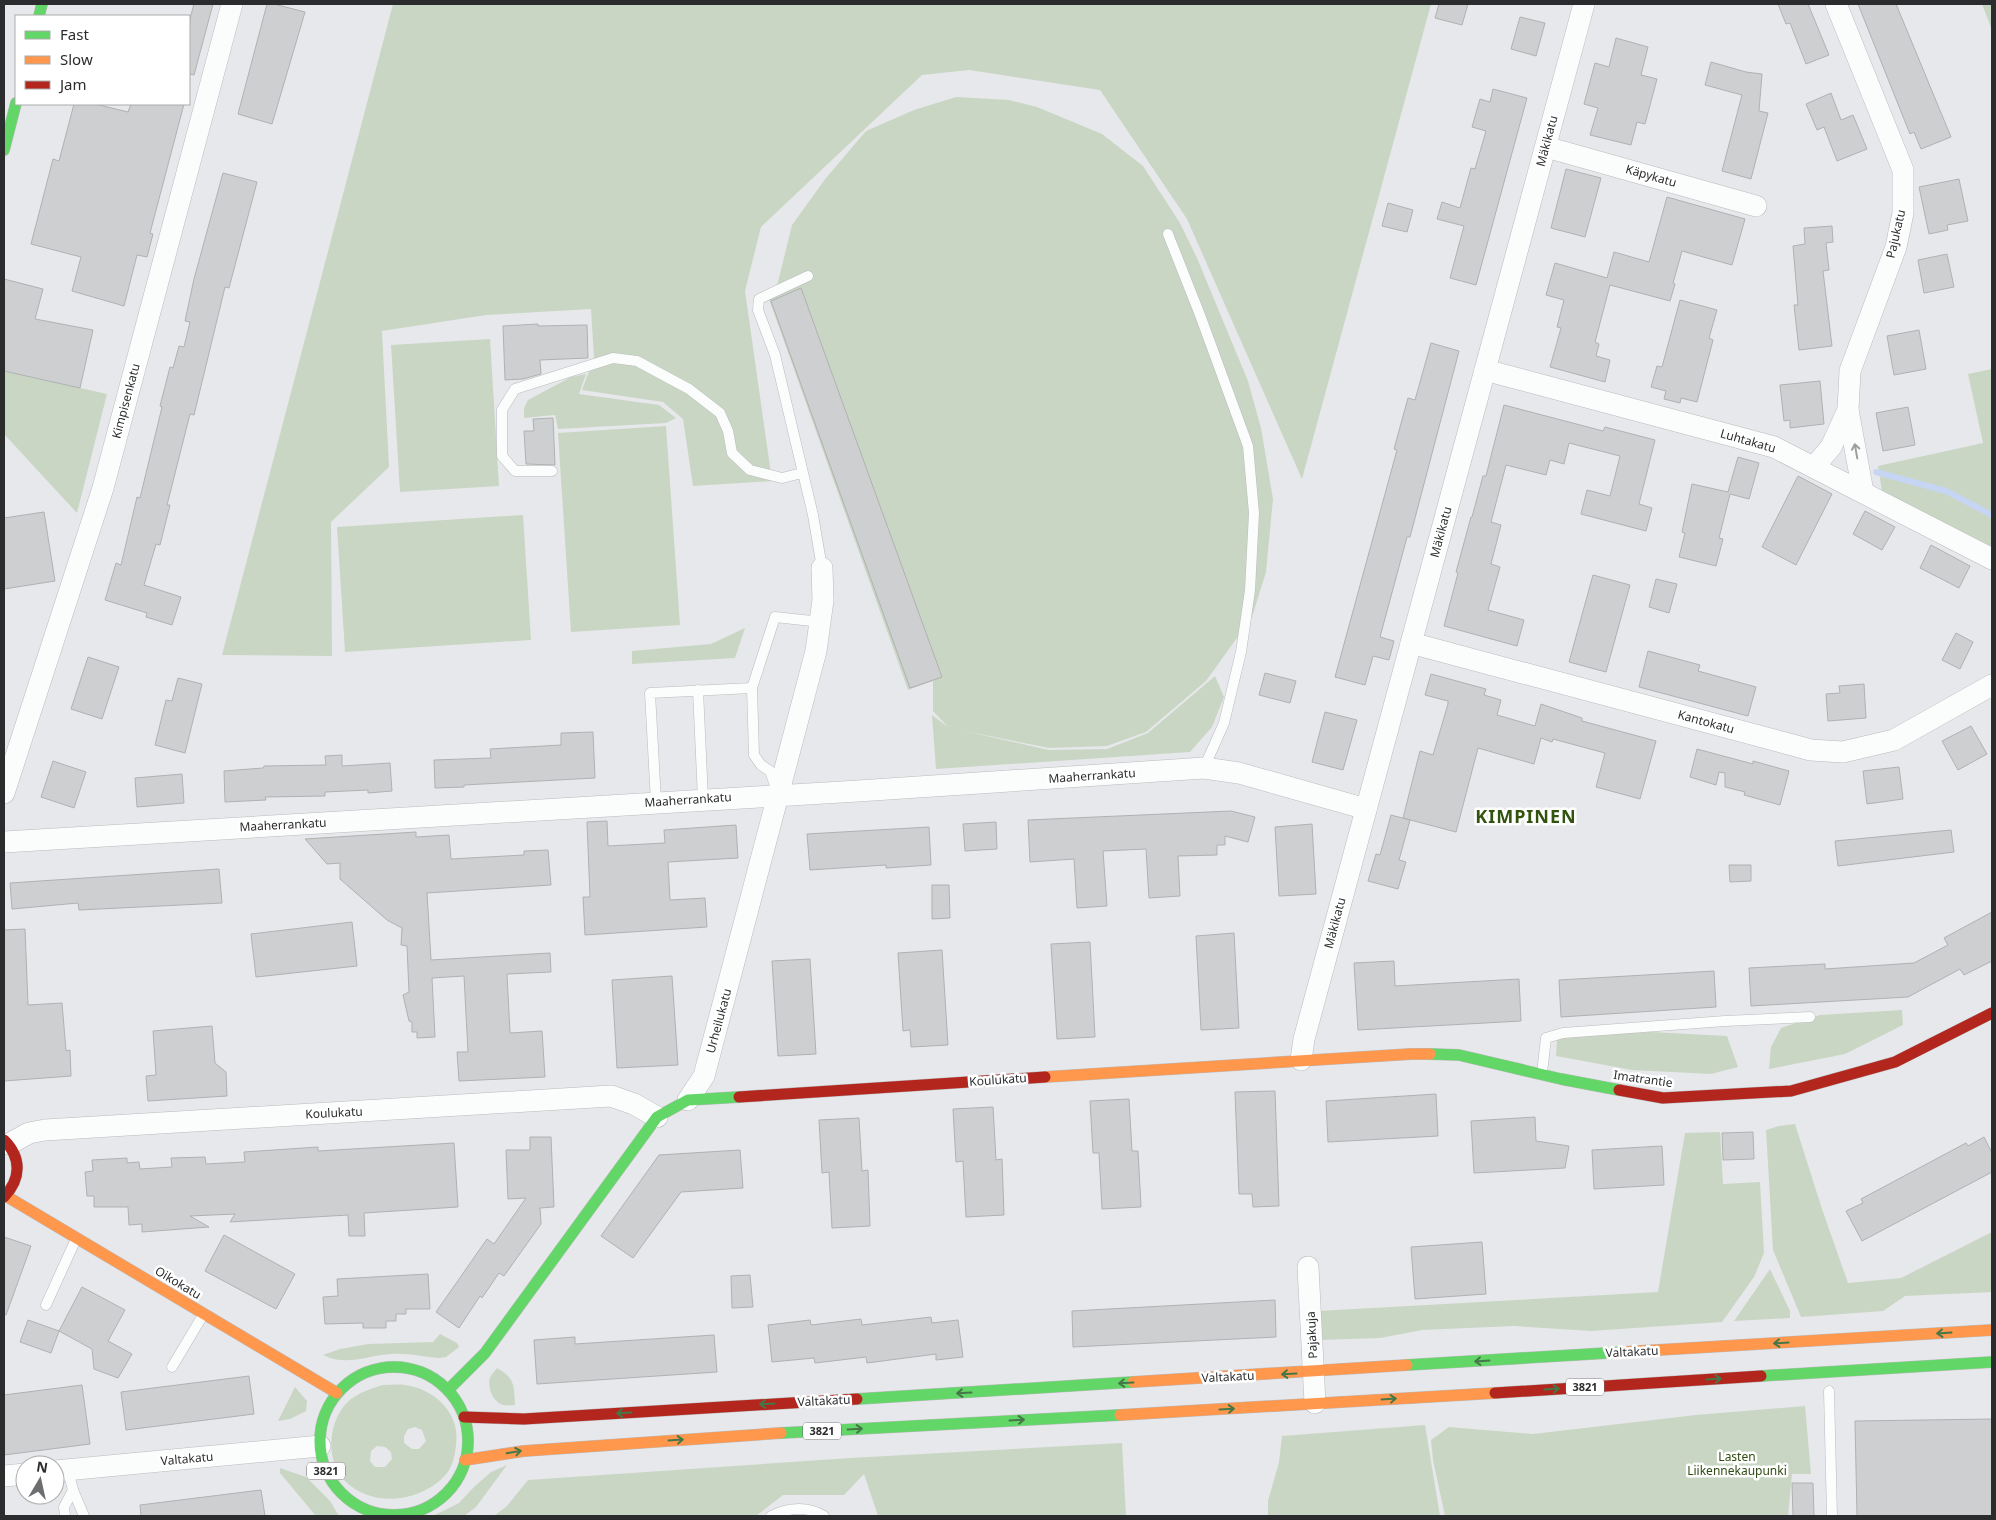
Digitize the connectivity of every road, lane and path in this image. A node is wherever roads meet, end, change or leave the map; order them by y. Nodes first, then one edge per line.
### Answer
1 (232, 4) edge
2 (1584, 4) edge
3 (1836, 4) edge
4 (15, 105) edge
5 (1546, 147) junction
6 (4, 150) edge
7 (1756, 206) dead end
8 (1168, 234) dead end
9 (808, 276) dead end
10 (1485, 370) junction
11 (1848, 410) junction
12 (1814, 467) junction
13 (552, 471) dead end
14 (802, 473) junction
15 (1863, 492) junction
16 (1992, 559) edge
17 (822, 568) joint
18 (821, 622) junction
19 (1411, 643) junction
20 (1992, 685) edge
21 (752, 688) junction
22 (698, 690) junction
23 (1204, 768) junction
24 (4, 793) edge
25 (779, 795) junction
26 (703, 799) junction
27 (656, 802) junction
28 (1366, 809) junction
29 (4, 842) edge
30 (1992, 1013) edge
31 (1810, 1018) dead end
32 (1304, 1060) junction
33 (1542, 1074) junction
34 (688, 1100) junction
35 (657, 1117) junction
36 (6, 1142) edge
37 (5, 1196) edge
38 (77, 1238) junction
39 (1308, 1267) dead end
40 (46, 1305) dead end
41 (204, 1314) junction
42 (1992, 1330) edge
43 (1992, 1362) edge
44 (172, 1367) dead end
45 (1314, 1372) junction
46 (448, 1390) junction
47 (1829, 1391) dead end
48 (337, 1393) junction
49 (1316, 1403) junction
50 (464, 1417) junction
51 (320, 1446) junction
52 (466, 1460) junction
53 (65, 1477) edge
54 (353, 1503) junction
55 (84, 1516) edge
56 (352, 1516) edge
57 (391, 1516) edge
58 (771, 1516) edge
59 (824, 1516) edge
60 (1832, 1516) edge

1 - 24 street, Kimpisenkatu
2 - 5 street, Mäkikatu
3 - 11 street, Pajukatu
4 - 6 main road
5 - 7 street, Käpykatu
5 - 10 street, Mäkikatu
8 - 23 lane
9 - 14 lane
10 - 12 street, Luhtakatu
10 - 19 street, Mäkikatu
11 - 12 street, Pajukatu
15 -> 11 street, Pajukatu
12 - 15 street, Luhtakatu
13 - 14 lane
14 - 17 lane
15 - 16 street, Luhtakatu
17 - 18 street, Urheilukatu
18 - 21 lane
18 - 25 street, Urheilukatu
19 - 20 street, Kantokatu
19 - 28 street, Mäkikatu
21 - 22 lane
21 - 25 lane
22 - 26 lane
22 - 27 lane
23 - 25 street, Maaherrankatu
23 - 28 street, Maaherrankatu
25 - 26 street, Maaherrankatu
25 - 34 street, Urheilukatu
26 - 27 street, Maaherrankatu
27 - 29 street, Maaherrankatu
28 - 32 street, Mäkikatu
30 - 33 main road, Imatrantie
31 - 33 lane
32 - 33 main road, Imatrantie
32 - 34 main road, Koulukatu
34 - 35 main road, Urheilukatu
35 - 36 street, Koulukatu
35 - 46 main road, Urheilukatu
36 - 37 main road
37 - 38 main road, Oikokatu
38 - 40 lane
38 - 41 main road, Oikokatu
39 - 45 street, Pajakuja
41 - 44 lane
41 - 48 main road, Oikokatu
42 -> 45 main road, Valtakatu
49 -> 43 main road, 3821
45 - 49 street, Pajakuja
45 -> 50 main road, Valtakatu
46 - 48 main road, 3821
46 - 50 main road, 3821
47 - 60 lane
48 - 51 main road, 3821
52 -> 49 main road, 3821
50 - 52 main road, 3821
51 - 53 street, Valtakatu
51 - 54 main road, 3821
52 - 57 main road, 3821
53 - 55 lane
54 - 56 main road
54 - 57 main road, 3821
58 - 59 lane

